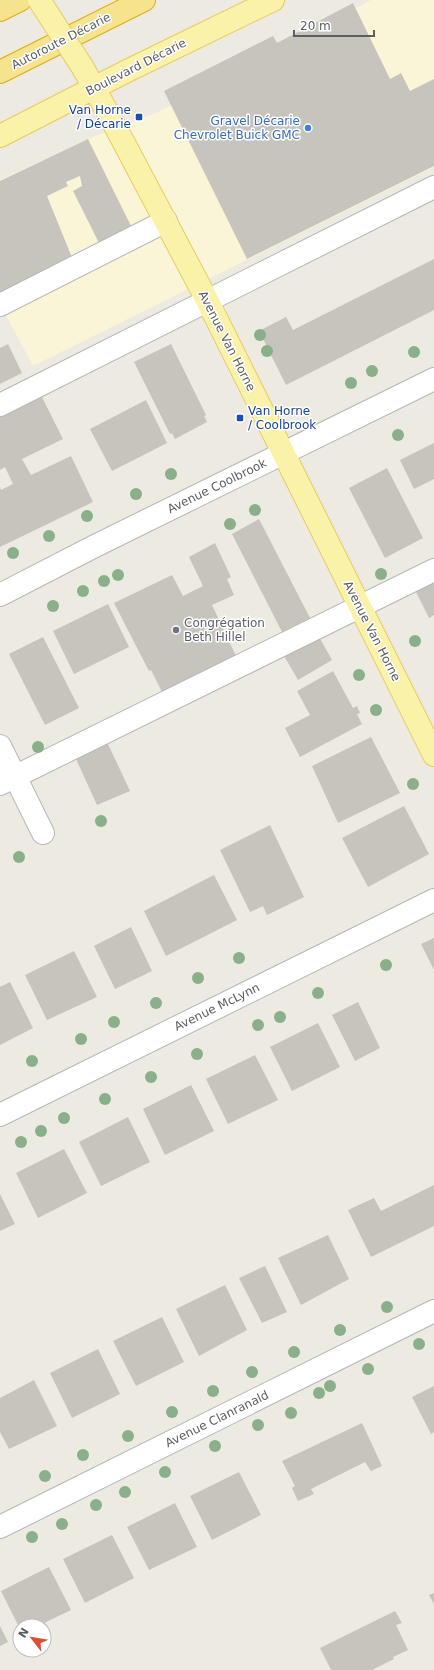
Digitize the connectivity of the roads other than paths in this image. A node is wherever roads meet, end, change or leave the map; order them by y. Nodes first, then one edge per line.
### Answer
1 (20, 0) edge
2 (39, 0) edge
3 (144, 0) edge
4 (273, 0) edge
5 (0, 10) edge
6 (0, 72) edge
7 (94, 88) junction
8 (0, 136) edge
9 (434, 187) edge
10 (166, 221) junction
11 (207, 300) junction
12 (0, 305) edge
13 (434, 379) edge
14 (0, 404) edge
15 (283, 454) junction
16 (434, 570) edge
17 (0, 595) edge
18 (361, 607) junction
19 (0, 746) edge
20 (434, 755) edge
21 (8, 780) edge
22 (43, 833) dead end
23 (434, 900) edge
24 (0, 1115) edge
25 (434, 1312) edge
26 (0, 1527) edge

1 - 5 highway
2 - 7 main road, Avenue Van Horne, bridge
3 - 6 highway, Autoroute Décarie
4 - 7 main road, Boulevard Décarie
7 - 8 main road, Boulevard Décarie
7 - 10 main road, Avenue Van Horne
9 - 11 street
10 - 11 main road, Avenue Van Horne
10 - 12 street
11 - 14 street
11 - 15 main road, Avenue Van Horne
13 - 15 street, Avenue Coolbrook
15 - 17 street, Avenue Coolbrook
15 - 18 main road, Avenue Van Horne
16 - 18 street
18 - 20 main road, Avenue Van Horne
18 - 21 street
19 - 21 street
21 - 22 street
23 - 24 street, Avenue McLynn
25 - 26 street, Avenue Clanranald

